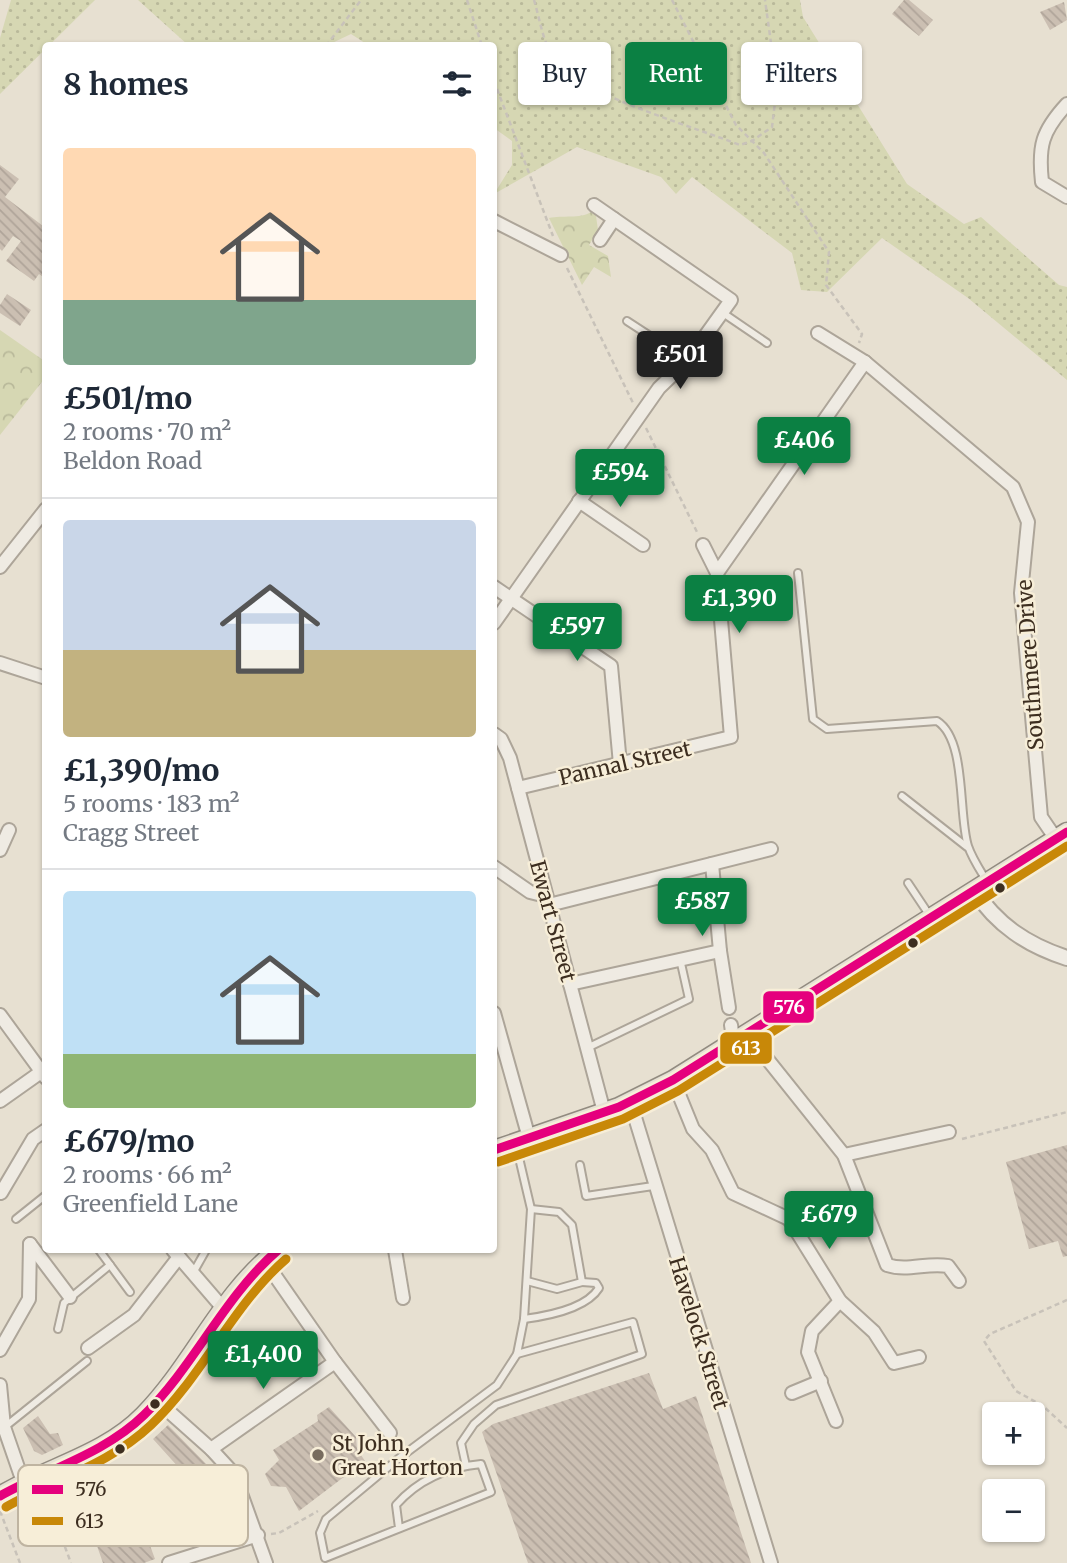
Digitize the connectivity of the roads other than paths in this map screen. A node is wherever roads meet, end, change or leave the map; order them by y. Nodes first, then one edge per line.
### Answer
1 (1067, 104) edge
2 (1067, 197) edge
3 (594, 205) dead end
4 (614, 219) junction
5 (497, 223) edge
6 (600, 240) dead end
7 (561, 255) road end
8 (722, 312) junction
9 (627, 321) dead end
10 (818, 333) dead end
11 (767, 343) dead end
12 (859, 359) junction
13 (688, 360) junction
14 (579, 501) junction
15 (42, 514) edge
16 (643, 545) dead end
17 (703, 545) road end
18 (0, 567) edge
19 (717, 573) junction
20 (798, 573) dead end
21 (497, 589) edge
22 (510, 599) junction
23 (497, 618) edge
24 (0, 663) edge
25 (42, 677) edge
26 (497, 736) edge
27 (620, 764) junction
28 (518, 788) junction
29 (902, 796) dead end
30 (9, 830) dead end
31 (1062, 835) edge
32 (771, 849) dead end
33 (968, 849) junction
34 (0, 850) edge
35 (712, 864) junction
36 (497, 869) edge
37 (908, 883) dead end
38 (981, 886) junction
39 (548, 900) junction
40 (932, 918) junction
41 (720, 951) junction
42 (1067, 958) edge
43 (680, 959) junction
44 (570, 984) junction
45 (729, 1008) dead end
46 (0, 1015) edge
47 (732, 1025) dead end
48 (497, 1027) edge
49 (741, 1040) junction
50 (587, 1048) junction
51 (42, 1074) edge
52 (42, 1076) edge
53 (673, 1080) junction
54 (0, 1101) edge
55 (630, 1101) junction
56 (604, 1112) junction
57 (949, 1132) road end
58 (42, 1133) edge
59 (522, 1141) junction
60 (497, 1149) edge
61 (845, 1155) junction
62 (580, 1166) dead end
63 (653, 1186) junction
64 (1, 1193) edge
65 (42, 1198) edge
66 (821, 1203) dead end
67 (531, 1209) junction
68 (16, 1219) dead end
69 (789, 1219) junction
70 (101, 1253) edge
71 (176, 1253) edge
72 (204, 1253) edge
73 (396, 1253) edge
74 (271, 1255) edge
75 (110, 1265) junction
76 (192, 1273) junction
77 (527, 1281) junction
78 (959, 1281) dead end
79 (582, 1282) junction
80 (130, 1292) dead end
81 (70, 1297) junction
82 (403, 1298) dead end
83 (840, 1300) junction
84 (222, 1307) junction
85 (524, 1319) junction
86 (58, 1329) dead end
87 (0, 1350) edge
88 (517, 1354) junction
89 (87, 1355) joint
90 (919, 1357) dead end
91 (335, 1362) junction
92 (821, 1381) junction
93 (0, 1385) edge
94 (792, 1393) dead end
95 (156, 1400) junction
96 (836, 1421) dead end
97 (4, 1427) junction
98 (390, 1433) dead end
99 (211, 1448) junction
100 (61, 1465) edge
101 (226, 1465) edge
102 (466, 1466) junction
103 (18, 1468) edge
104 (18, 1485) edge
105 (0, 1496) edge
106 (248, 1510) edge
107 (399, 1528) junction
108 (258, 1535) junction
109 (248, 1538) edge
110 (223, 1546) edge
111 (169, 1563) edge
112 (267, 1563) edge
113 (771, 1563) edge

1 - 2 street
3 - 4 street
4 - 6 street
4 - 8 street
5 - 7 street
8 - 11 lane
8 - 13 street
9 - 13 lane
10 - 12 street, Southmere Drive
12 - 19 street
12 - 31 street, Southmere Drive
13 - 14 street
14 - 16 street
14 - 22 street
15 - 18 street
17 - 19 street
19 - 27 street, Pannal Street
20 - 33 lane
21 - 22 street
22 - 23 street
22 - 27 street
24 - 25 street
26 - 28 street, Ewart Street
27 - 28 street, Pannal Street
28 - 39 street, Ewart Street
29 - 33 lane
30 - 34 street
31 - 38 main road
32 - 35 street
33 - 38 lane
35 - 39 street
35 - 41 street
36 - 39 street
37 - 40 lane
38 - 40 main road
38 - 42 street
39 - 44 street, Ewart Street
40 - 49 main road
41 - 43 street
41 - 45 street
43 - 44 street
43 - 50 lane
44 - 50 street, Ewart Street
46 - 51 street
47 - 49 street
48 - 59 street
49 - 53 main road
49 - 61 street
50 - 56 street, Ewart Street
52 - 54 street
53 - 55 main road
53 - 69 street
55 - 56 main road
55 - 63 street, Havelock Street
56 - 59 main road
57 - 61 street
58 - 64 street
59 - 60 main road
59 - 67 lane
61 - 78 street
62 - 63 lane
63 - 113 street, Havelock Street
65 - 68 lane
66 - 69 street
67 - 77 lane
67 - 79 lane
69 - 83 street
70 - 75 lane
71 - 76 street
71 - 89 street
72 - 76 lane
73 - 82 street
74 - 84 main road
74 - 91 street
75 - 80 lane
75 - 81 lane
76 - 84 street
77 - 79 lane
77 - 85 lane
79 - 85 lane
81 - 86 lane
81 - 87 street
83 - 90 street
83 - 92 street
84 - 95 main road
85 - 88 lane
88 - 102 lane
88 - 107 lane
89 - 97 lane
91 - 98 street
91 - 99 street
92 - 94 street
92 - 96 street
93 - 97 street
95 - 99 street
95 - 100 main road
97 - 103 street
99 - 101 street
102 - 107 lane
102 - 107 lane
104 - 105 main road
106 - 108 street
108 - 109 street
108 - 112 street
110 - 111 street

